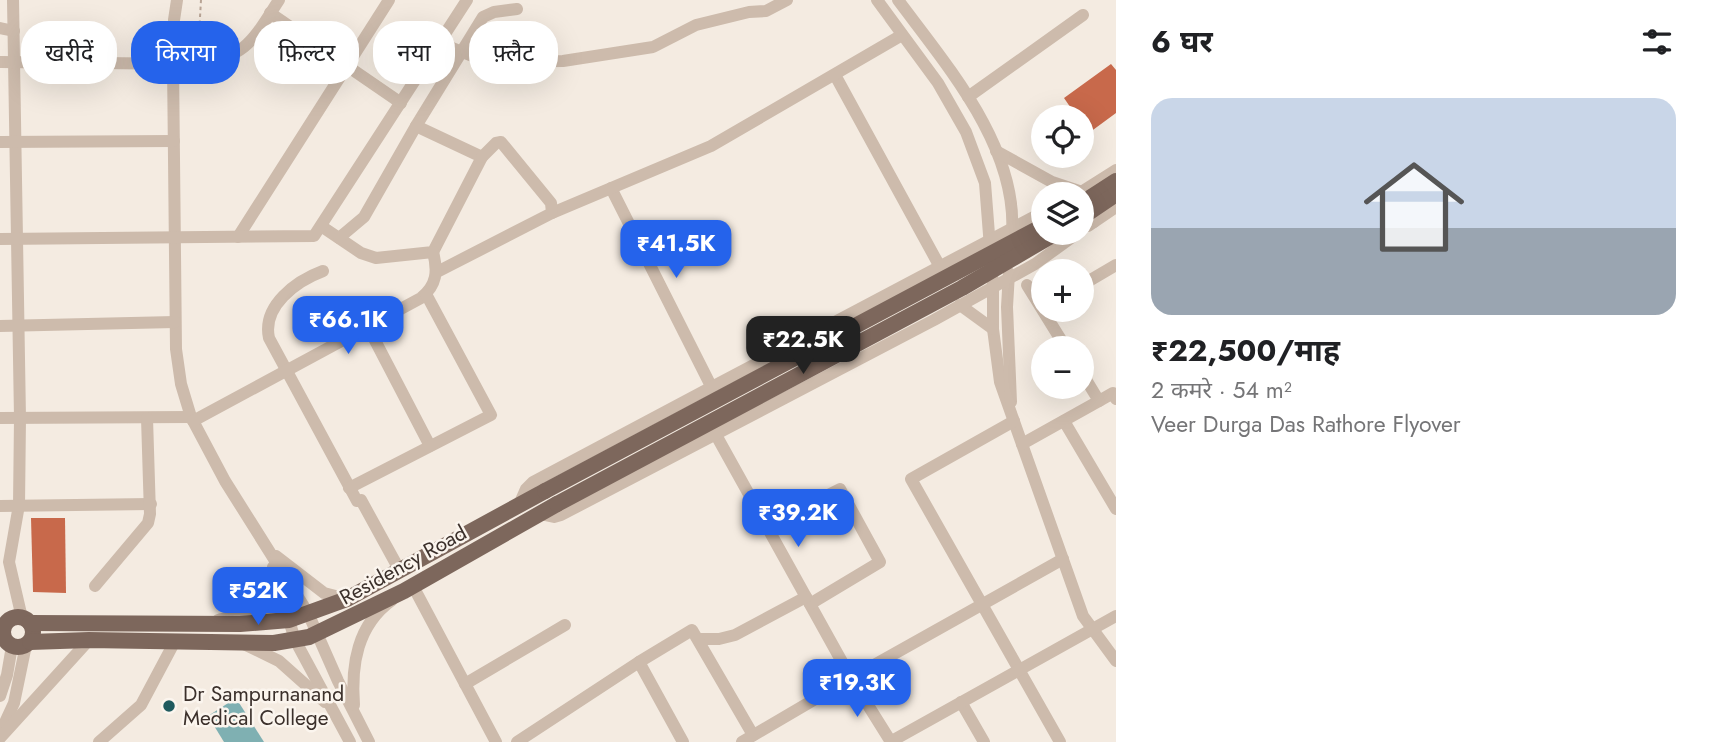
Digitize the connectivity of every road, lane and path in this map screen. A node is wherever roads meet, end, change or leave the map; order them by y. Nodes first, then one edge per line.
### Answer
1 (13, 0) edge
2 (177, 0) edge
3 (201, 0) edge
4 (279, 0) edge
5 (389, 0) edge
6 (787, 0) edge
7 (877, 0) edge
8 (898, 0) edge
9 (463, 2) edge
10 (517, 9) dead end
11 (270, 13) junction
12 (1083, 15) dead end
13 (176, 21) edge
14 (200, 21) edge
15 (281, 21) edge
16 (452, 21) edge
17 (0, 28) edge
18 (14, 31) junction
19 (902, 35) junction
20 (359, 48) edge
21 (455, 50) edge
22 (240, 51) edge
23 (461, 53) junction
24 (7, 62) edge
25 (131, 63) edge
26 (359, 75) edge
27 (835, 75) junction
28 (173, 84) edge
29 (336, 84) edge
30 (413, 84) edge
31 (968, 97) junction
32 (401, 103) junction
33 (416, 126) junction
34 (174, 141) junction
35 (0, 142) edge
36 (15, 142) junction
37 (996, 151) junction
38 (482, 157) junction
39 (1116, 170) edge
40 (1116, 181) edge
41 (1052, 182) edge
42 (1094, 186) edge
43 (611, 188) junction
44 (1094, 190) edge
45 (1116, 194) edge
46 (1116, 206) edge
47 (552, 213) junction
48 (1094, 214) edge
49 (1094, 216) edge
50 (1031, 218) edge
51 (321, 226) junction
52 (1012, 228) junction
53 (1031, 232) edge
54 (238, 237) junction
55 (175, 238) junction
56 (340, 238) junction
57 (0, 239) edge
58 (18, 239) junction
59 (989, 240) junction
60 (1035, 245) edge
61 (1061, 245) edge
62 (433, 252) junction
63 (1042, 259) edge
64 (939, 265) junction
65 (1116, 265) edge
66 (1031, 266) edge
67 (323, 271) dead end
68 (437, 272) junction
69 (1031, 274) edge
70 (1008, 278) junction
71 (1094, 278) edge
72 (1027, 285) junction
73 (993, 286) junction
74 (1031, 291) edge
75 (426, 294) junction
76 (960, 305) junction
77 (1007, 307) junction
78 (175, 322) junction
79 (0, 326) edge
80 (19, 326) junction
81 (368, 327) junction
82 (993, 329) junction
83 (285, 371) junction
84 (712, 388) junction
85 (1094, 393) edge
86 (1116, 399) edge
87 (1099, 401) junction
88 (1013, 416) junction
89 (0, 418) edge
90 (20, 418) junction
91 (147, 418) junction
92 (192, 419) junction
93 (1064, 421) junction
94 (716, 435) junction
95 (1023, 444) junction
96 (430, 446) junction
97 (349, 488) junction
98 (151, 504) junction
99 (19, 505) junction
100 (519, 505) junction
101 (0, 506) edge
102 (1116, 509) edge
103 (540, 514) junction
104 (767, 526) junction
105 (268, 549) junction
106 (1063, 559) junction
107 (400, 571) junction
108 (278, 583) junction
109 (95, 586) dead end
110 (408, 588) junction
111 (347, 599) junction
112 (808, 601) junction
113 (982, 606) junction
114 (308, 613) junction
115 (1116, 616) edge
116 (26, 620) junction
117 (289, 620) junction
118 (201, 624) junction
119 (565, 625) dead end
120 (1092, 629) junction
121 (318, 634) junction
122 (11, 637) edge
123 (698, 639) junction
124 (89, 640) junction
125 (295, 640) junction
126 (239, 642) junction
127 (174, 643) junction
128 (1116, 661) edge
129 (639, 662) junction
130 (1018, 670) junction
131 (851, 678) junction
132 (465, 684) junction
133 (0, 696) edge
134 (961, 702) junction
135 (333, 710) junction
136 (355, 714) junction
137 (0, 736) edge
138 (748, 739) edge
139 (99, 742) edge
140 (349, 742) edge
141 (369, 742) edge
142 (496, 742) edge
143 (517, 742) edge
144 (683, 742) edge
145 (890, 742) edge
146 (984, 742) edge
147 (1060, 742) edge

1 - 18 street
2 - 13 street
3 - 14 path
4 - 11 street
5 - 20 street
6 - 23 street
7 - 19 street
8 - 31 street
9 - 16 street
10 - 23 street
11 - 15 street
11 - 22 street
12 - 31 street
17 - 18 street
18 - 24 street
19 - 27 street
19 - 59 street
21 - 23 street
23 - 33 street
24 - 25 street
24 - 36 street
26 - 32 street
27 - 43 street
27 - 64 street
28 - 34 street
29 - 54 street
30 - 32 street
31 - 37 street
32 - 51 street
33 - 38 street
33 - 56 street
34 - 36 street
34 - 55 street
35 - 36 street
36 - 58 street
37 - 41 street
37 - 52 street
38 - 47 street
38 - 62 street
39 - 42 street
40 - 44 main road, bridge
43 - 47 street
43 - 84 street
45 - 48 main road, bridge
46 - 49 street
47 - 68 street
50 - 52 street
51 - 54 street
51 - 56 street
52 - 59 street
52 - 70 street
53 - 100 main road, Residency Road, bridge
54 - 55 street
55 - 58 street
55 - 78 street
56 - 62 street
57 - 58 street
58 - 80 street
59 - 64 street
59 - 73 street
60 - 103 main road, Residency Road, bridge
61 - 63 street
62 - 68 street
64 - 84 street
65 - 71 street
66 - 70 street
67 - 83 street
68 - 75 street
69 - 72 street
70 - 73 street
70 - 77 street
72 - 74 street
72 - 77 street
73 - 76 street
73 - 82 street
75 - 81 street
75 - 96 street
76 - 82 street
76 - 94 street
77 - 88 street
78 - 80 street
78 - 92 street
79 - 80 street
80 - 90 street
81 - 83 street
81 - 96 street
82 - 88 street
83 - 92 street
83 - 97 street
84 - 100 street
85 - 87 street
86 - 87 street
87 - 93 street
88 - 95 street
88 - 113 street
89 - 90 street
90 - 91 street
90 - 99 street
91 - 92 street
91 - 98 street
92 - 105 street
93 - 95 street
93 - 102 street
94 - 103 street
94 - 104 street
95 - 106 street
96 - 97 street
97 - 107 street
98 - 99 street
98 - 109 street
99 - 101 street
99 - 116 street
100 - 107 main road, Residency Road
103 - 110 main road, Residency Road
104 - 112 street
104 - 112 street
105 - 108 street
105 - 111 street
105 - 114 street
106 - 113 street
106 - 120 street
107 - 111 main road, Residency Road
108 - 117 street
108 - 118 street
110 - 121 main road, Residency Road
110 - 132 street
110 - 136 street
111 - 114 main road, Residency Road
112 - 123 street
112 - 131 street
113 - 130 street
113 - 131 street
114 - 117 main road, Residency Road
114 - 121 street
115 - 120 street
116 - 118 main road, Residency Road
116 - 122 main road
116 - 122 main road
117 - 118 main road, Residency Road
117 - 125 street
119 - 132 street
120 - 128 street
120 - 130 street
121 - 125 main road, Residency Road
121 - 136 street
122 - 124 main road, Residency Road
122 - 133 street
122 - 137 street
123 - 129 street
123 - 138 street
124 - 127 main road, Residency Road
124 - 137 street
125 - 126 main road, Residency Road
125 - 135 street
126 - 127 main road, Residency Road
126 - 135 street
127 - 139 street
129 - 143 street
129 - 144 street
130 - 134 street
130 - 147 street
131 - 138 street
131 - 145 street
132 - 142 street
134 - 145 street
134 - 146 street
135 - 140 street
136 - 141 street

